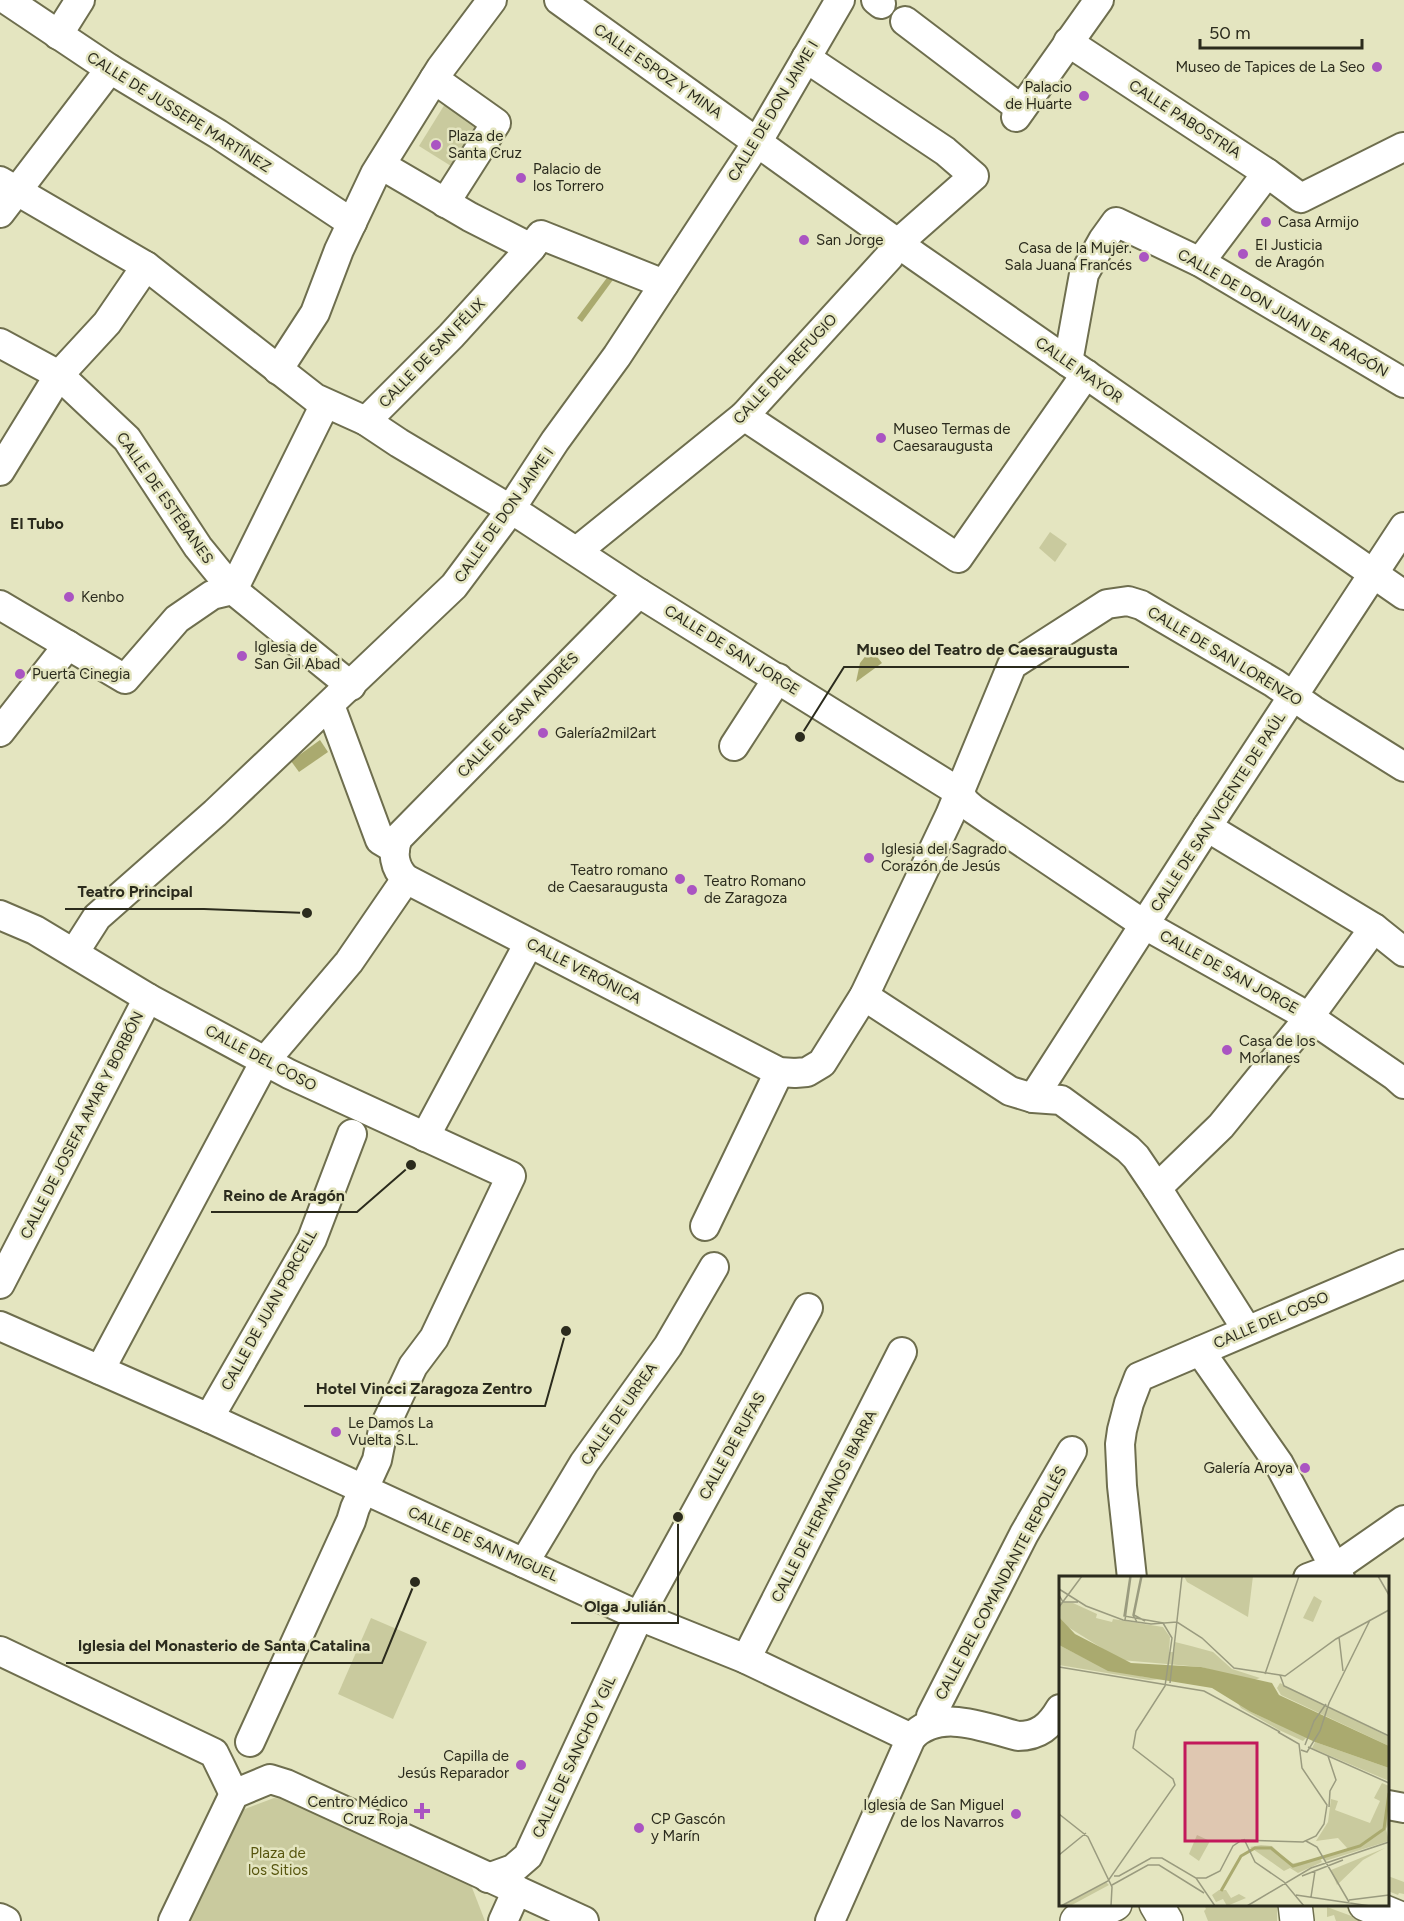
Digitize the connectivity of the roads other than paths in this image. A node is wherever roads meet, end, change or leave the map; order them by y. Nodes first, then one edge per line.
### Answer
1 (7, 0) edge
2 (80, 0) edge
3 (492, 0) edge
4 (559, 0) edge
5 (840, 0) edge
6 (1099, 0) edge
7 (905, 21) dead end
8 (58, 34) junction
9 (1068, 42) junction
10 (806, 58) junction
11 (110, 69) junction
12 (438, 74) junction
13 (758, 141) junction
14 (1403, 147) edge
15 (378, 169) junction
16 (1267, 173) junction
17 (6, 196) edge
18 (457, 210) junction
19 (352, 223) junction
20 (898, 243) junction
21 (527, 245) junction
22 (1200, 262) junction
23 (146, 266) junction
24 (664, 284) junction
25 (0, 343) edge
26 (1077, 368) junction
27 (278, 370) junction
28 (59, 375) junction
29 (1404, 384) edge
30 (326, 404) junction
31 (744, 416) junction
32 (366, 421) junction
33 (0, 471) edge
34 (511, 509) junction
35 (1404, 527) edge
36 (576, 551) junction
37 (1373, 574) junction
38 (233, 590) junction
39 (639, 592) junction
40 (1404, 595) edge
41 (0, 605) edge
42 (68, 645) junction
43 (778, 678) junction
44 (351, 686) junction
45 (1293, 696) junction
46 (330, 705) junction
47 (0, 732) edge
48 (734, 746) dead end
49 (1404, 767) edge
50 (959, 792) junction
51 (1207, 827) junction
52 (399, 857) junction
53 (10, 919) edge
54 (1145, 925) junction
55 (1374, 928) junction
56 (530, 943) junction
57 (1404, 952) edge
58 (74, 953) junction
59 (864, 996) junction
60 (148, 998) junction
61 (1306, 1021) junction
62 (265, 1061) junction
63 (779, 1072) junction
64 (1401, 1075) edge
65 (1033, 1098) junction
66 (352, 1134) dead end
67 (425, 1137) junction
68 (1157, 1188) junction
69 (705, 1226) dead end
70 (1404, 1264) edge
71 (714, 1267) dead end
72 (0, 1284) edge
73 (808, 1308) dead end
74 (1241, 1320) junction
75 (0, 1326) edge
76 (1200, 1351) junction
77 (902, 1352) dead end
78 (100, 1370) junction
79 (209, 1418) junction
80 (1072, 1451) dead end
81 (363, 1490) junction
82 (1404, 1520) edge
83 (524, 1563) junction
84 (1337, 1573) edge
85 (1132, 1576) edge
86 (1320, 1576) edge
87 (639, 1616) junction
88 (0, 1651) edge
89 (746, 1659) junction
90 (1059, 1710) edge
91 (931, 1716) dead end
92 (911, 1738) junction
93 (250, 1742) junction
94 (214, 1753) junction
95 (270, 1779) junction
96 (234, 1794) junction
97 (1389, 1805) edge
98 (1404, 1808) edge
99 (488, 1878) junction
100 (517, 1890) junction
101 (1113, 1906) edge
102 (1157, 1906) edge
103 (1175, 1906) edge
104 (1295, 1906) edge
105 (1368, 1906) edge
106 (0, 1918) edge
107 (1404, 1920) edge
108 (6, 1921) edge
109 (173, 1921) edge
110 (503, 1921) edge
111 (584, 1921) edge
112 (830, 1921) edge
113 (1077, 1921) edge
114 (1166, 1921) edge
115 (1179, 1921) edge
116 (1297, 1921) edge

1 - 8 street, CALLE DE JUSSEPE MARTÍNEZ
2 - 8 street
3 - 12 street
4 - 13 street, CALLE ESPOZ Y MINA
5 - 10 street, CALLE DE DON JAIME I
6 - 9 street
7 - 9 street
8 - 11 street, CALLE DE JUSSEPE MARTÍNEZ
9 - 16 street, CALLE PABOSTRÍA
10 - 13 street, CALLE DE DON JAIME I
10 - 20 street, CALLE DEL REFUGIO
11 - 17 street
11 - 19 street, CALLE DE JUSSEPE MARTÍNEZ
12 - 15 street
12 - 18 street
13 - 20 street, CALLE MAYOR
13 - 24 street, CALLE DE DON JAIME I
14 - 16 street, CALLE PABOSTRÍA
15 - 18 street
15 - 19 street
16 - 22 street
17 - 23 street, CALLE DE SAN JORGE
18 - 21 street
19 - 27 street
20 - 26 street, CALLE MAYOR
20 - 31 street, CALLE DEL REFUGIO
21 - 24 street
21 - 32 street, CALLE DE SAN FÉLIX
22 - 26 street, CALLE DE DON JUAN DE ARAGÓN
22 - 29 street, CALLE DE DON JUAN DE ARAGÓN
23 - 27 street, CALLE DE SAN JORGE
23 - 28 street
24 - 34 street, CALLE DE DON JAIME I
25 - 28 street, CALLE DE ESTÉBANES
26 - 31 street
26 - 37 street, CALLE MAYOR
27 - 30 street, CALLE DE SAN JORGE
28 - 33 street
28 - 38 street, CALLE DE ESTÉBANES
30 - 32 street, CALLE DE SAN JORGE
30 - 38 street
31 - 36 street, CALLE DEL REFUGIO
32 - 34 street, CALLE DE SAN JORGE
34 - 36 street, CALLE DE SAN JORGE
34 - 44 street, CALLE DE DON JAIME I
35 - 37 street, CALLE DE SAN VICENTE DE PAÚL
36 - 39 street, CALLE DE SAN JORGE
37 - 40 street, CALLE MAYOR
37 - 45 street, CALLE DE SAN VICENTE DE PAÚL
38 - 42 street
38 - 44 street, CALLE DE ESTÉBANES
39 - 43 street, CALLE DE SAN JORGE
39 - 52 street, CALLE DE SAN ANDRÉS
41 - 42 street
42 - 47 street
43 - 48 street
43 - 50 street, CALLE DE SAN JORGE
44 - 46 street, CALLE DE DON JAIME I
45 - 49 street, CALLE DE SAN LORENZO
45 - 50 street, CALLE DE SAN LORENZO
45 - 51 street, CALLE DE SAN VICENTE DE PAÚL
46 - 52 street, CALLE VERÓNICA
46 - 58 street, CALLE DE DON JAIME I
50 - 54 street, CALLE DE SAN JORGE
50 - 59 street
51 - 54 street, CALLE DE SAN VICENTE DE PAÚL
51 - 55 street
52 - 56 street, CALLE VERÓNICA
52 - 62 street, CALLE DE SAN ANDRÉS
53 - 58 street, CALLE DEL COSO
54 - 61 street, CALLE DE SAN JORGE
54 - 65 street, CALLE DE SAN VICENTE DE PAÚL
55 - 57 street
55 - 61 street
56 - 63 street, CALLE VERÓNICA
56 - 67 street
58 - 60 street, CALLE DEL COSO
59 - 63 street
59 - 65 street
60 - 62 street, CALLE DEL COSO
60 - 72 street, CALLE DE JOSEFA AMAR Y BORBÓN
61 - 64 street, CALLE DE SAN JORGE
61 - 68 street
62 - 67 street, CALLE DEL COSO
62 - 78 street, CALLE DE SAN ANDRÉS
63 - 69 street
65 - 68 street
66 - 79 street, CALLE DE JUAN PORCELL
67 - 81 street, CALLE DEL COSO
68 - 74 street
70 - 74 street, CALLE DEL COSO
71 - 83 street, CALLE DE URREA
73 - 87 street, CALLE DE RUFAS
74 - 76 street, CALLE DEL COSO
75 - 78 street, CALLE DE SAN MIGUEL
76 - 84 street
76 - 85 street, CALLE DEL COSO
77 - 89 street, CALLE DE HERMANOS IBARRA
78 - 79 street, CALLE DE SAN MIGUEL
79 - 81 street, CALLE DE SAN MIGUEL
80 - 91 street, CALLE DEL COMANDANTE REPOLLÉS
81 - 83 street, CALLE DE SAN MIGUEL
81 - 93 street
82 - 84 street
83 - 87 street, CALLE DE SAN MIGUEL
84 - 86 street
87 - 89 street, CALLE DE SAN MIGUEL
87 - 99 street, CALLE DE SANCHO Y GIL
88 - 94 street
89 - 92 street, CALLE DE SAN MIGUEL
90 - 92 street
92 - 112 street
93 - 94 street
93 - 95 street
94 - 96 street
95 - 96 street
95 - 99 street
96 - 109 street
97 - 98 street
99 - 100 street
100 - 110 street
100 - 111 street
101 - 113 main road
102 - 114 main road
103 - 115 street
104 - 116 main road
105 - 107 main road
106 - 108 street

